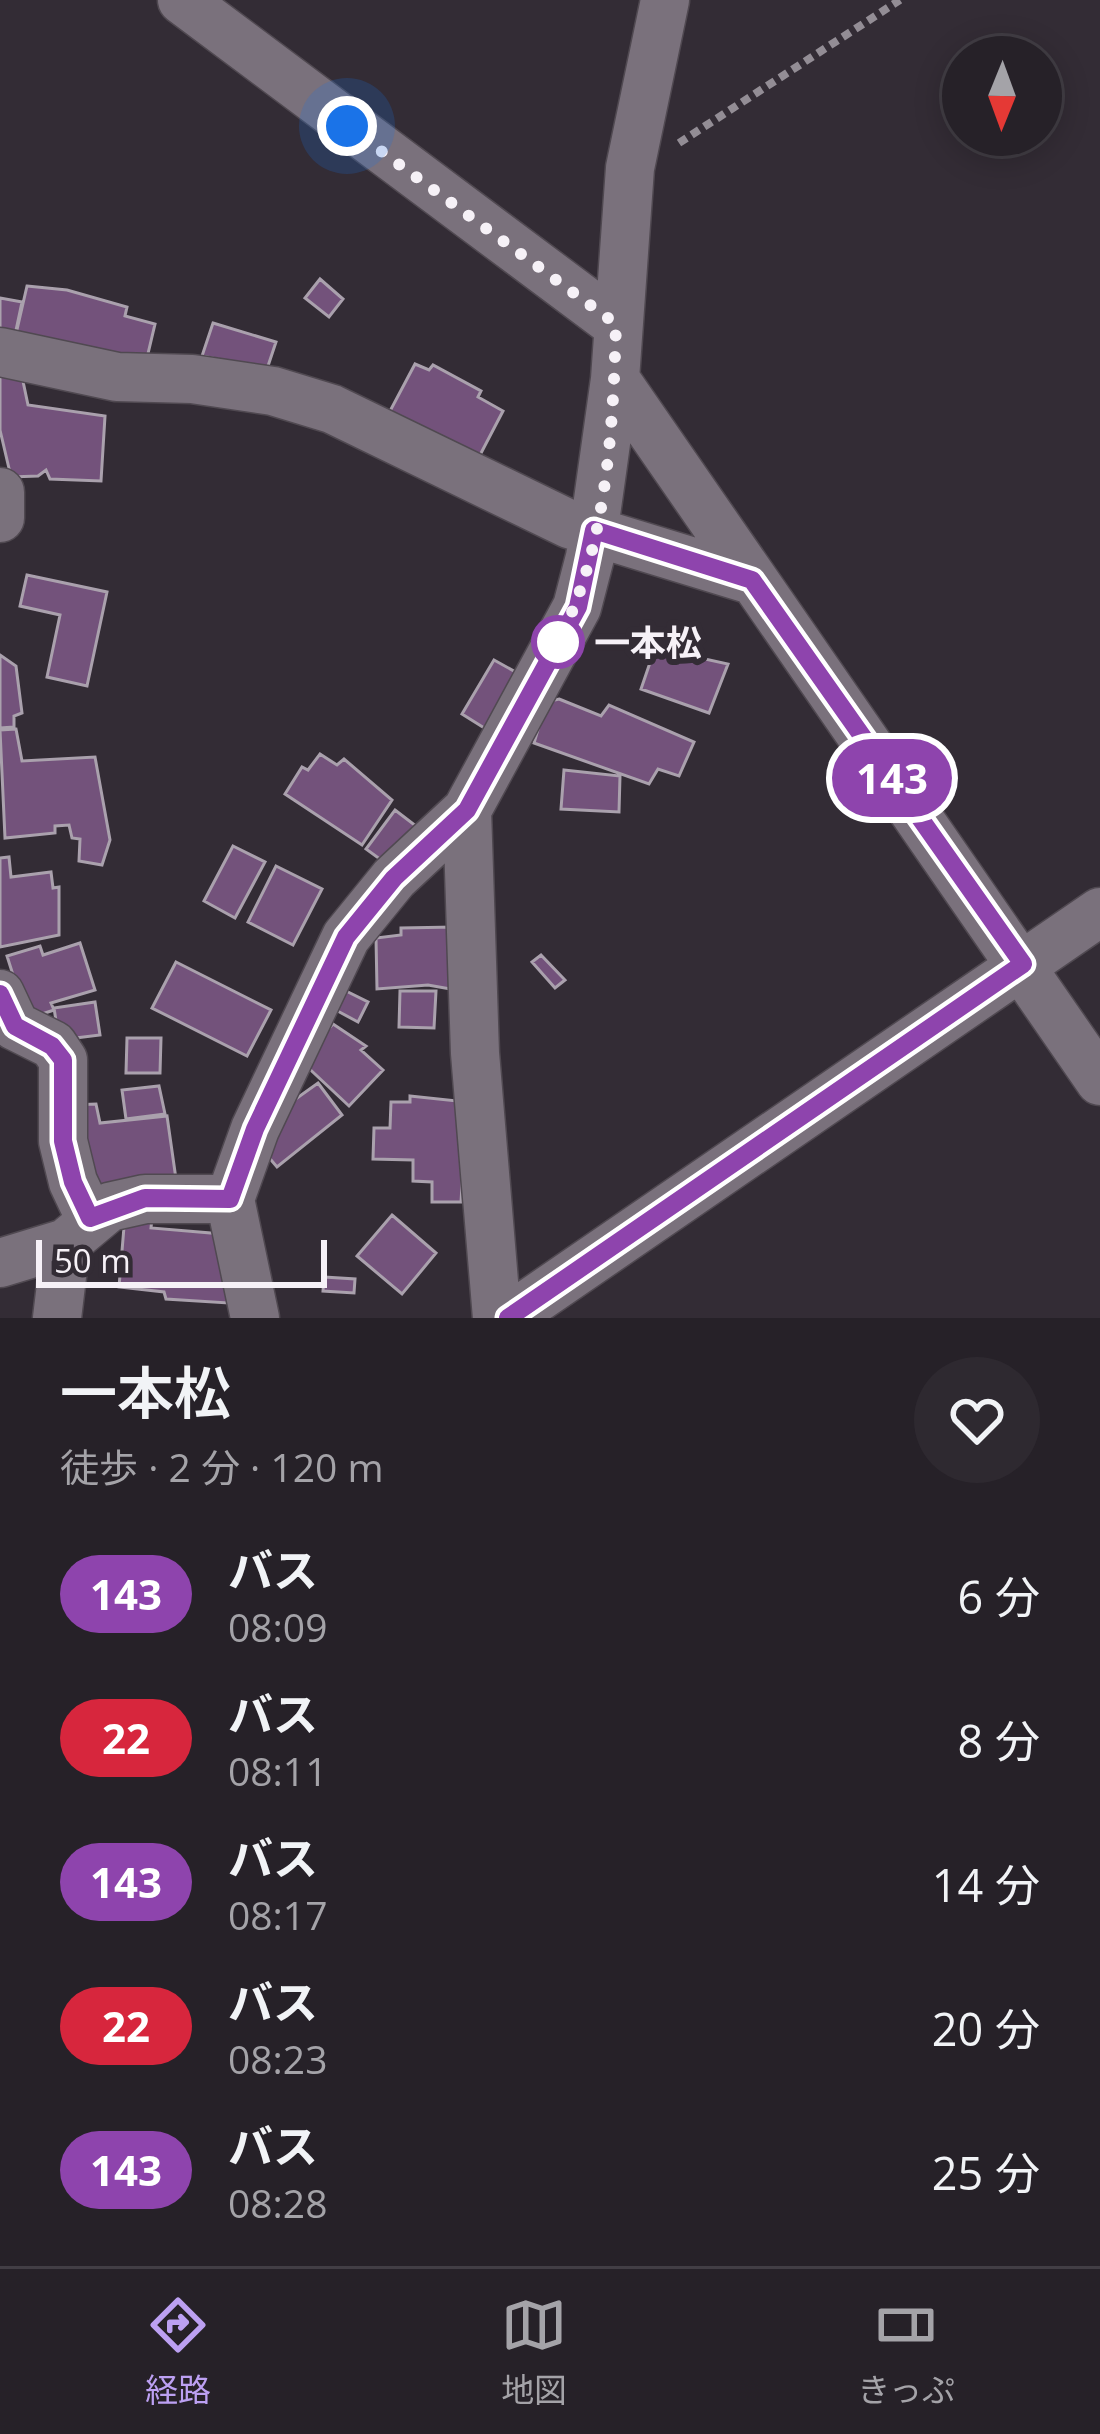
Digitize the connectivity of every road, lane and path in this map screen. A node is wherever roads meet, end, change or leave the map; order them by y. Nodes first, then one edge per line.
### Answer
1 (182, 0) edge
2 (665, 0) edge
3 (900, 0) edge
4 (630, 169) junction
5 (616, 324) junction
6 (0, 352) edge
7 (615, 380) junction
8 (0, 491) edge
9 (0, 518) edge
10 (594, 530) junction
11 (752, 580) junction
12 (467, 810) junction
13 (1100, 912) edge
14 (1023, 964) junction
15 (0, 994) edge
16 (1100, 1081) edge
17 (230, 1199) junction
18 (78, 1230) junction
19 (0, 1263) edge
20 (57, 1318) edge
21 (255, 1318) edge
22 (497, 1318) edge
23 (508, 1318) edge

1 - 5 street
2 - 4 street
3 - 4 path
4 - 5 street
5 - 7 street
6 - 10 street
7 - 10 street
7 - 11 street
8 - 9 street
10 - 11 street
10 - 12 street
11 - 14 street
12 - 17 street
12 - 22 street
13 - 14 street
14 - 16 street
14 - 23 street
15 - 18 street
17 - 18 street
17 - 21 street
18 - 19 street
18 - 20 street

